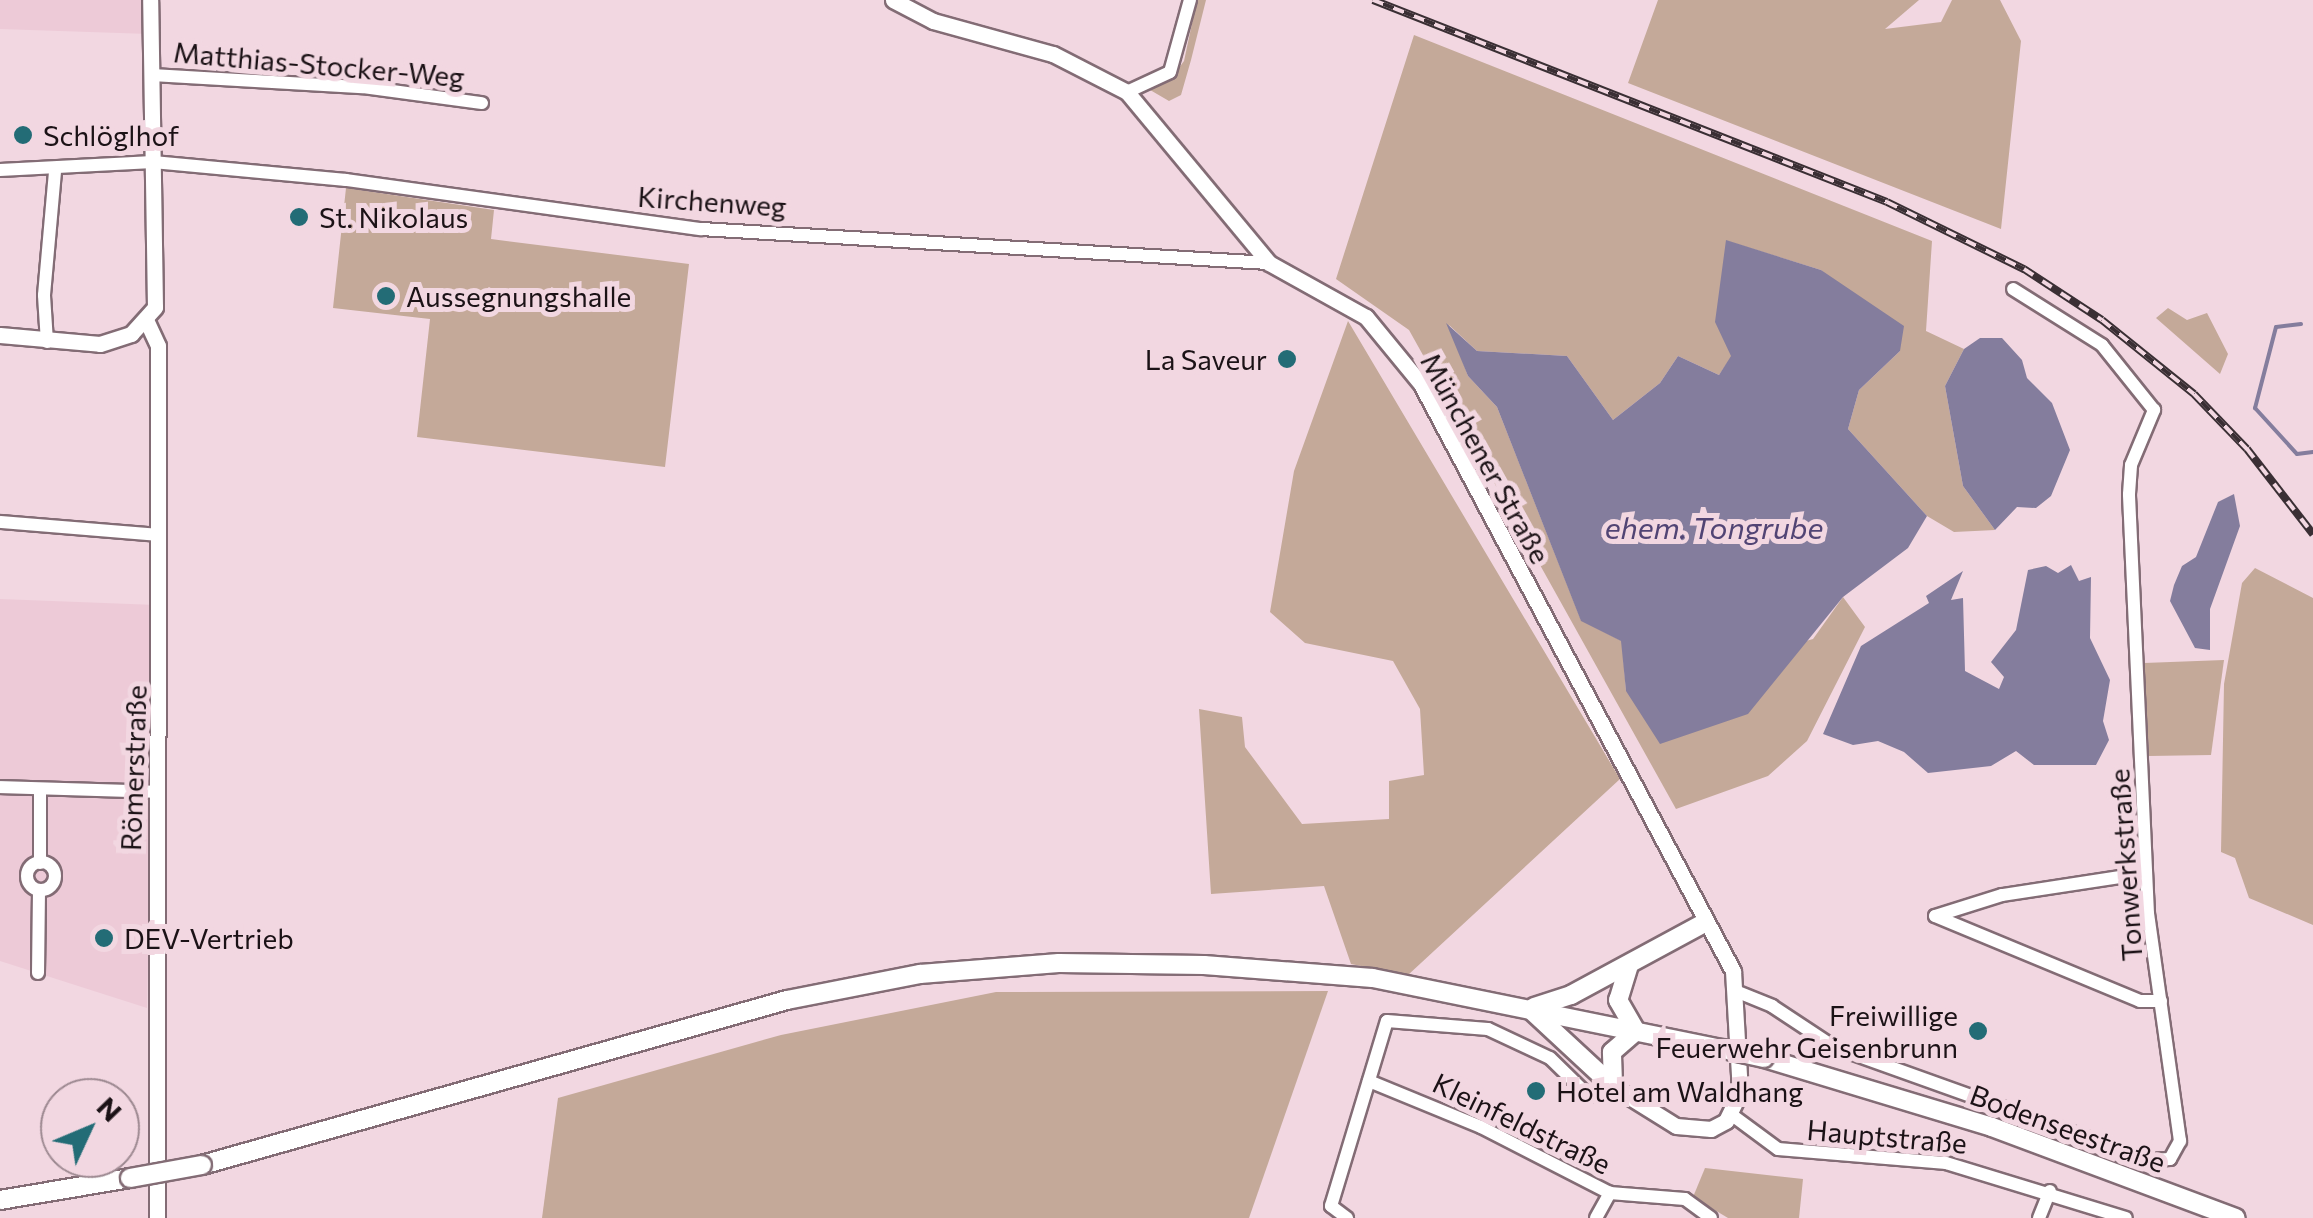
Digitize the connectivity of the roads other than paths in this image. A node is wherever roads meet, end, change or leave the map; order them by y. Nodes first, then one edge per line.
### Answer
1 (150, 0) edge
2 (893, 0) edge
3 (1190, 0) edge
4 (152, 75) junction
5 (1126, 92) junction
6 (482, 102) dead end
7 (153, 162) junction
8 (0, 170) edge
9 (55, 172) junction
10 (1269, 263) junction
11 (2013, 289) dead end
12 (148, 322) junction
13 (0, 335) edge
14 (47, 342) junction
15 (0, 522) edge
16 (159, 535) junction
17 (0, 787) edge
18 (40, 790) junction
19 (157, 792) junction
20 (40, 863) junction
21 (2146, 873) junction
22 (39, 890) junction
23 (1706, 922) junction
24 (1629, 965) junction
25 (38, 973) dead end
26 (1738, 992) junction
27 (2161, 1001) junction
28 (1528, 1008) junction
29 (1636, 1031) junction
30 (1370, 1081) junction
31 (1616, 1088) junction
32 (1732, 1115) junction
33 (2050, 1191) junction
34 (1610, 1194) junction
35 (0, 1200) edge
36 (158, 1218) edge
37 (1347, 1218) edge
38 (1596, 1218) edge
39 (1711, 1218) edge
40 (2039, 1218) edge
41 (2126, 1218) edge
42 (2236, 1218) edge

1 - 4 street
2 - 5 street, Münchener Straße
3 - 5 street
4 - 6 street, Matthias-Stocker-Weg
4 - 7 street
5 - 10 street, Münchener Straße
7 - 9 street, Kirchenweg
7 - 10 street, Kirchenweg
7 - 12 street
8 - 9 street, Kirchenweg
9 - 14 street
10 - 23 street, Münchener Straße
11 - 21 street, Tonwerkstraße
12 - 14 street
12 - 16 street, Römerstraße
13 - 14 street
15 - 16 street
16 - 19 street, Römerstraße
17 - 18 street
18 - 19 street
18 - 20 street
19 - 36 street, Römerstraße
20 - 22 street
20 - 22 street
21 - 27 street, Tonwerkstraße
21 - 27 street
22 - 25 street
23 - 24 main road
23 - 26 street, Münchener Straße
24 - 28 main road
24 - 29 main road
26 - 27 street, Tonwerkstraße
26 - 32 street
28 - 29 main road, Bodenseestraße
28 - 31 main road
28 - 35 main road, Bodenseestraße, bridge
29 - 31 main road
29 - 42 main road, Bodenseestraße, bridge
30 - 31 street
30 - 34 street, Kleinfeldstraße
30 - 37 street
31 - 32 street
32 - 33 street, Hauptstraße
33 - 40 street
33 - 41 street, Hauptstraße
34 - 38 street
34 - 39 street, Kleinfeldstraße

